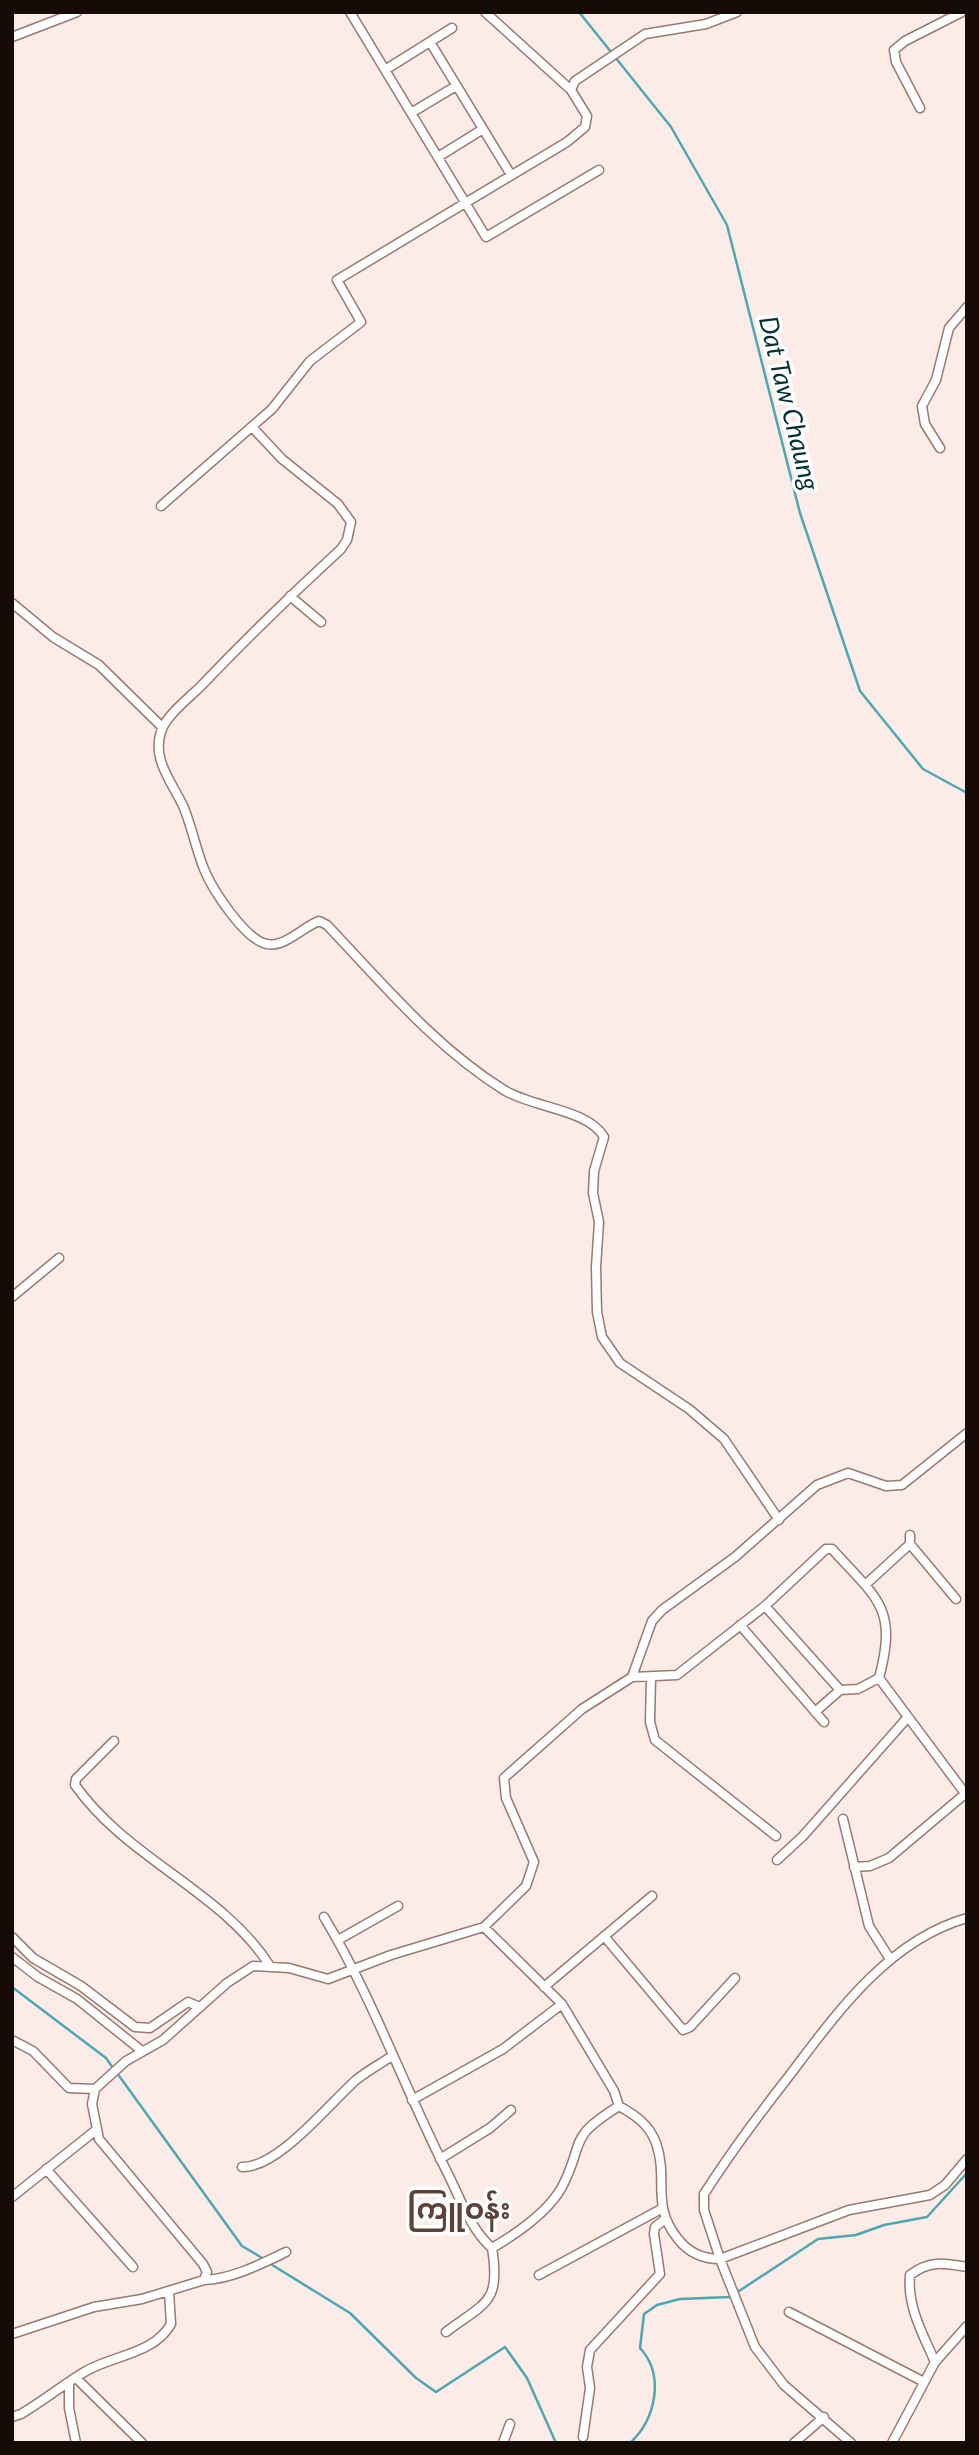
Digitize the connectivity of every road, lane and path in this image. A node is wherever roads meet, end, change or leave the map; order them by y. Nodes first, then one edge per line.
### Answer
1 (77, 12) edge
2 (350, 12) edge
3 (485, 12) edge
4 (737, 12) edge
5 (962, 12) edge
6 (452, 28) dead end
7 (12, 37) edge
8 (430, 42) junction
9 (385, 70) junction
10 (456, 86) junction
11 (571, 90) junction
12 (920, 108) dead end
13 (411, 113) junction
14 (483, 129) junction
15 (438, 157) junction
16 (599, 170) dead end
17 (511, 175) junction
18 (465, 202) junction
19 (967, 307) edge
20 (252, 426) junction
21 (940, 448) dead end
22 (161, 506) dead end
23 (290, 596) junction
24 (12, 603) edge
25 (321, 622) dead end
26 (162, 727) junction
27 (59, 1258) dead end
28 (12, 1297) edge
29 (967, 1433) edge
30 (779, 1520) junction
31 (865, 1586) junction
32 (956, 1599) dead end
33 (765, 1606) junction
34 (740, 1625) junction
35 (632, 1677) junction
36 (651, 1678) junction
37 (879, 1678) junction
38 (840, 1690) junction
39 (815, 1712) junction
40 (908, 1717) junction
41 (824, 1722) dead end
42 (114, 1741) dead end
43 (966, 1795) edge
44 (843, 1819) dead end
45 (776, 1836) dead end
46 (777, 1860) dead end
47 (854, 1867) junction
48 (652, 1896) dead end
49 (398, 1906) dead end
50 (324, 1917) dead end
51 (967, 1918) edge
52 (484, 1927) junction
53 (604, 1936) junction
54 (12, 1937) edge
55 (338, 1940) junction
56 (12, 1957) edge
57 (890, 1959) junction
58 (270, 1966) junction
59 (354, 1970) junction
60 (735, 1978) dead end
61 (544, 1987) junction
62 (562, 2004) junction
63 (199, 2007) junction
64 (12, 2040) edge
65 (142, 2050) junction
66 (392, 2056) junction
67 (94, 2089) junction
68 (412, 2100) junction
69 (619, 2106) junction
70 (511, 2110) dead end
71 (96, 2130) junction
72 (440, 2159) junction
73 (967, 2159) edge
74 (242, 2167) dead end
75 (46, 2169) junction
76 (12, 2197) edge
77 (663, 2208) junction
78 (664, 2220) junction
79 (492, 2248) junction
80 (286, 2252) dead end
81 (720, 2259) junction
82 (133, 2267) dead end
83 (967, 2267) edge
84 (539, 2275) dead end
85 (204, 2280) junction
86 (169, 2292) junction
87 (789, 2312) dead end
88 (967, 2326) edge
89 (446, 2332) dead end
90 (12, 2334) edge
91 (935, 2362) junction
92 (72, 2381) junction
93 (924, 2382) junction
94 (15, 2416) edge
95 (824, 2417) junction
96 (510, 2424) dead end
97 (12, 2426) edge
98 (583, 2437) dead end
99 (76, 2443) edge
100 (142, 2443) edge
101 (503, 2443) edge
102 (794, 2443) edge
103 (851, 2443) edge
104 (892, 2443) edge

1 - 7 street
2 - 9 street
3 - 11 street
4 - 11 street
5 - 12 street
6 - 8 street
8 - 9 street
8 - 10 street
9 - 13 street
10 - 13 street
10 - 14 street
11 - 17 street
13 - 15 street
14 - 15 street
14 - 17 street
15 - 18 street
16 - 18 street
17 - 18 street
18 - 20 street
19 - 21 street
20 - 22 street
20 - 23 street
23 - 25 street
23 - 26 street
24 - 26 street
26 - 30 street
27 - 28 street
29 - 30 street
30 - 35 street
31 - 32 street
31 - 33 street
31 - 37 street
33 - 34 street
33 - 38 street
34 - 36 street
34 - 39 street
35 - 36 street
35 - 52 street
36 - 45 street
37 - 38 street
37 - 40 street
38 - 39 street
39 - 41 street
40 - 43 street
40 - 46 street
42 - 58 street
43 - 47 street
44 - 47 street
47 - 57 street
48 - 53 street
49 - 55 street
50 - 55 street
51 - 57 street
52 - 59 street
52 - 61 street
53 - 60 street
53 - 61 street
54 - 63 street
55 - 59 street
56 - 65 street
57 - 81 street
58 - 59 street
58 - 63 street
59 - 66 street
61 - 62 street
62 - 68 street
62 - 69 street
63 - 65 street
64 - 67 street
65 - 67 street
66 - 68 street
66 - 74 street
67 - 71 street
68 - 72 street
69 - 77 street
69 - 79 street
70 - 72 street
71 - 75 street
71 - 85 street
72 - 79 street
73 - 81 street
75 - 76 street
75 - 82 street
77 - 78 street
77 - 84 street
78 - 81 street
78 - 98 street
79 - 89 street
80 - 85 street
81 - 95 street
83 - 91 street
85 - 86 street
86 - 90 street
86 - 92 street
87 - 93 street
88 - 91 street
91 - 93 street
92 - 94 street
92 - 99 street
92 - 100 street
93 - 104 street
94 - 97 street
95 - 102 street
95 - 103 street
96 - 101 street

